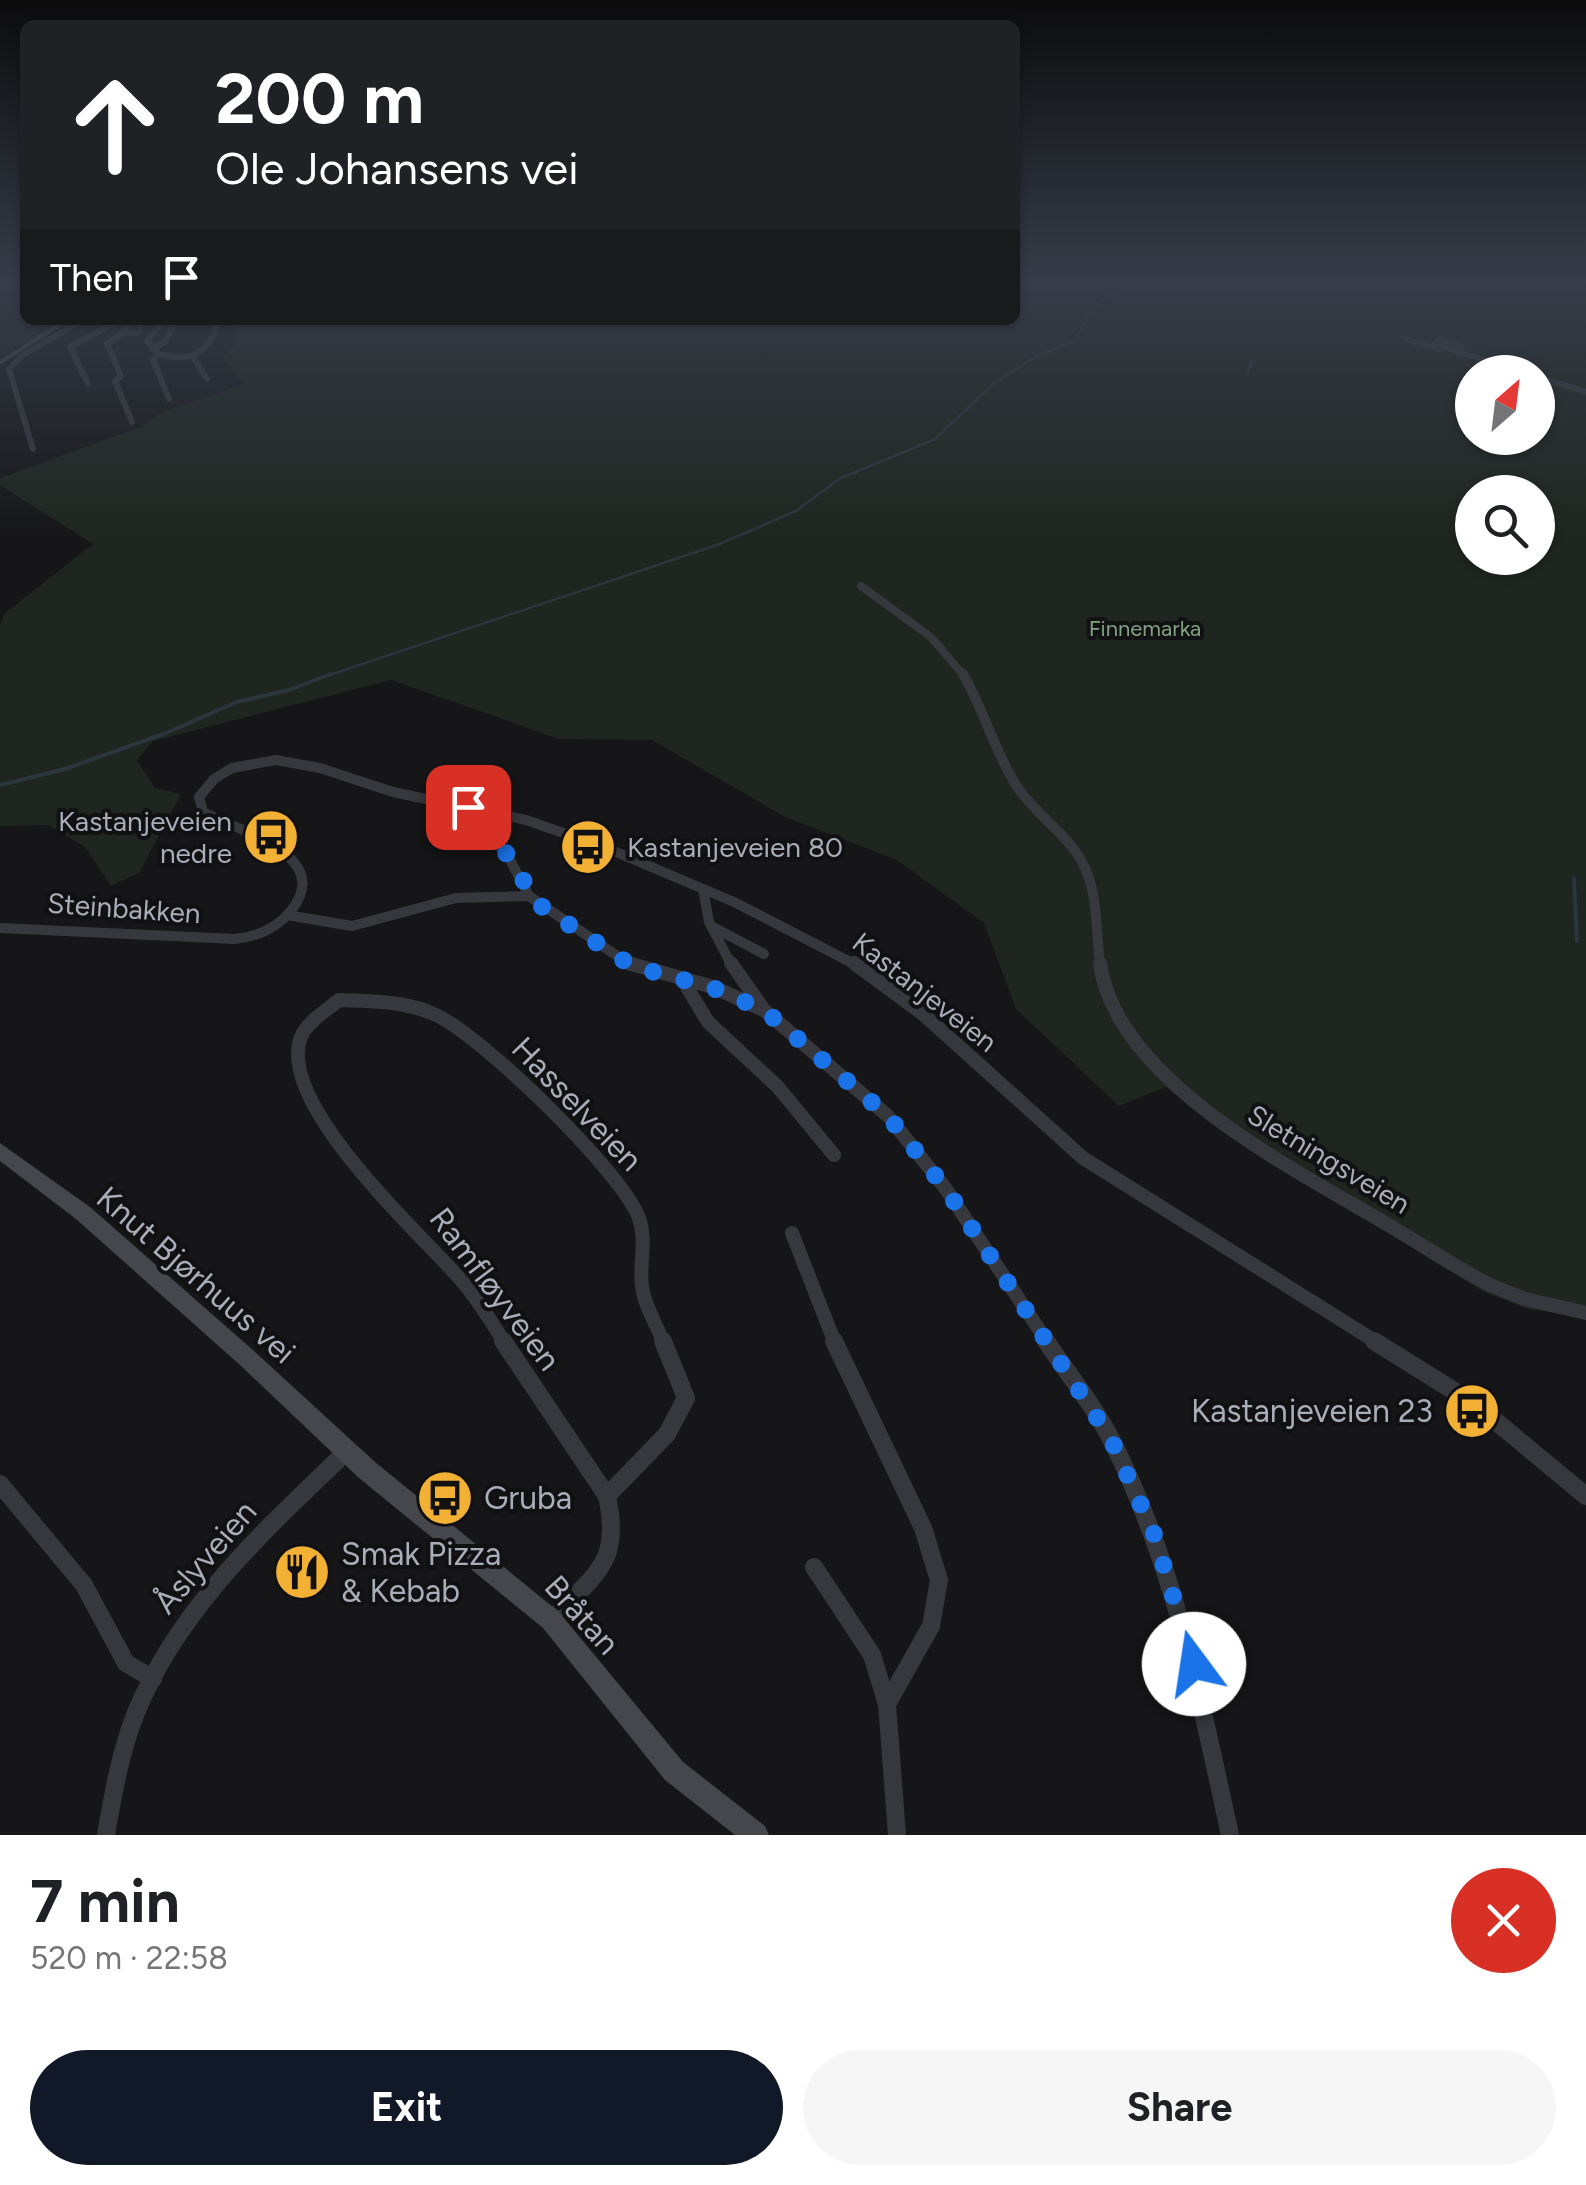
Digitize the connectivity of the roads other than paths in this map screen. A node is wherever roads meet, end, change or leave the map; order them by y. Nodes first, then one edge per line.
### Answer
1 (11, 370) edge
2 (81, 370) edge
3 (117, 370) edge
4 (156, 370) edge
5 (201, 370) edge
6 (207, 379) dead end
7 (1555, 382) edge
8 (88, 384) dead end
9 (1586, 392) edge
10 (169, 399) dead end
11 (132, 422) dead end
12 (33, 448) dead end
13 (862, 586) dead end
14 (468, 807) junction
15 (703, 889) junction
16 (530, 896) junction
17 (287, 915) junction
18 (711, 926) junction
19 (0, 928) edge
20 (764, 954) dead end
21 (682, 979) junction
22 (339, 1000) joint
23 (764, 1010) junction
24 (0, 1152) edge
25 (834, 1154) dead end
26 (792, 1233) dead end
27 (1586, 1312) edge
28 (346, 1452) junction
29 (0, 1484) edge
30 (607, 1496) junction
31 (1586, 1496) edge
32 (814, 1567) dead end
33 (551, 1620) junction
34 (153, 1678) junction
35 (887, 1704) junction
36 (106, 1835) edge
37 (756, 1835) edge
38 (897, 1835) edge
39 (1230, 1835) edge

1 - 12 street
2 - 8 street
3 - 11 street
4 - 10 street
5 - 6 street
7 - 9 street
13 - 27 street, Sletningsveien
14 - 15 street, Kastanjeveien
14 - 16 street
14 - 17 street, Kastanjeveien
15 - 18 street
15 - 31 street, Kastanjeveien
16 - 17 street
16 - 21 street
17 - 19 street, Steinbakken
18 - 20 street
18 - 23 street
21 - 23 street
21 - 25 street
22 - 30 street, Ramfløyveien
22 - 30 street, Hasselveien
23 - 39 street
24 - 28 main road, Knut Bjørhuus vei
26 - 35 street
28 - 33 main road, Bråtan
28 - 34 street, Åslyveien
29 - 34 street
30 - 33 street
32 - 35 street
33 - 37 main road, Bråtan
34 - 36 street, Åslyveien
35 - 38 street

